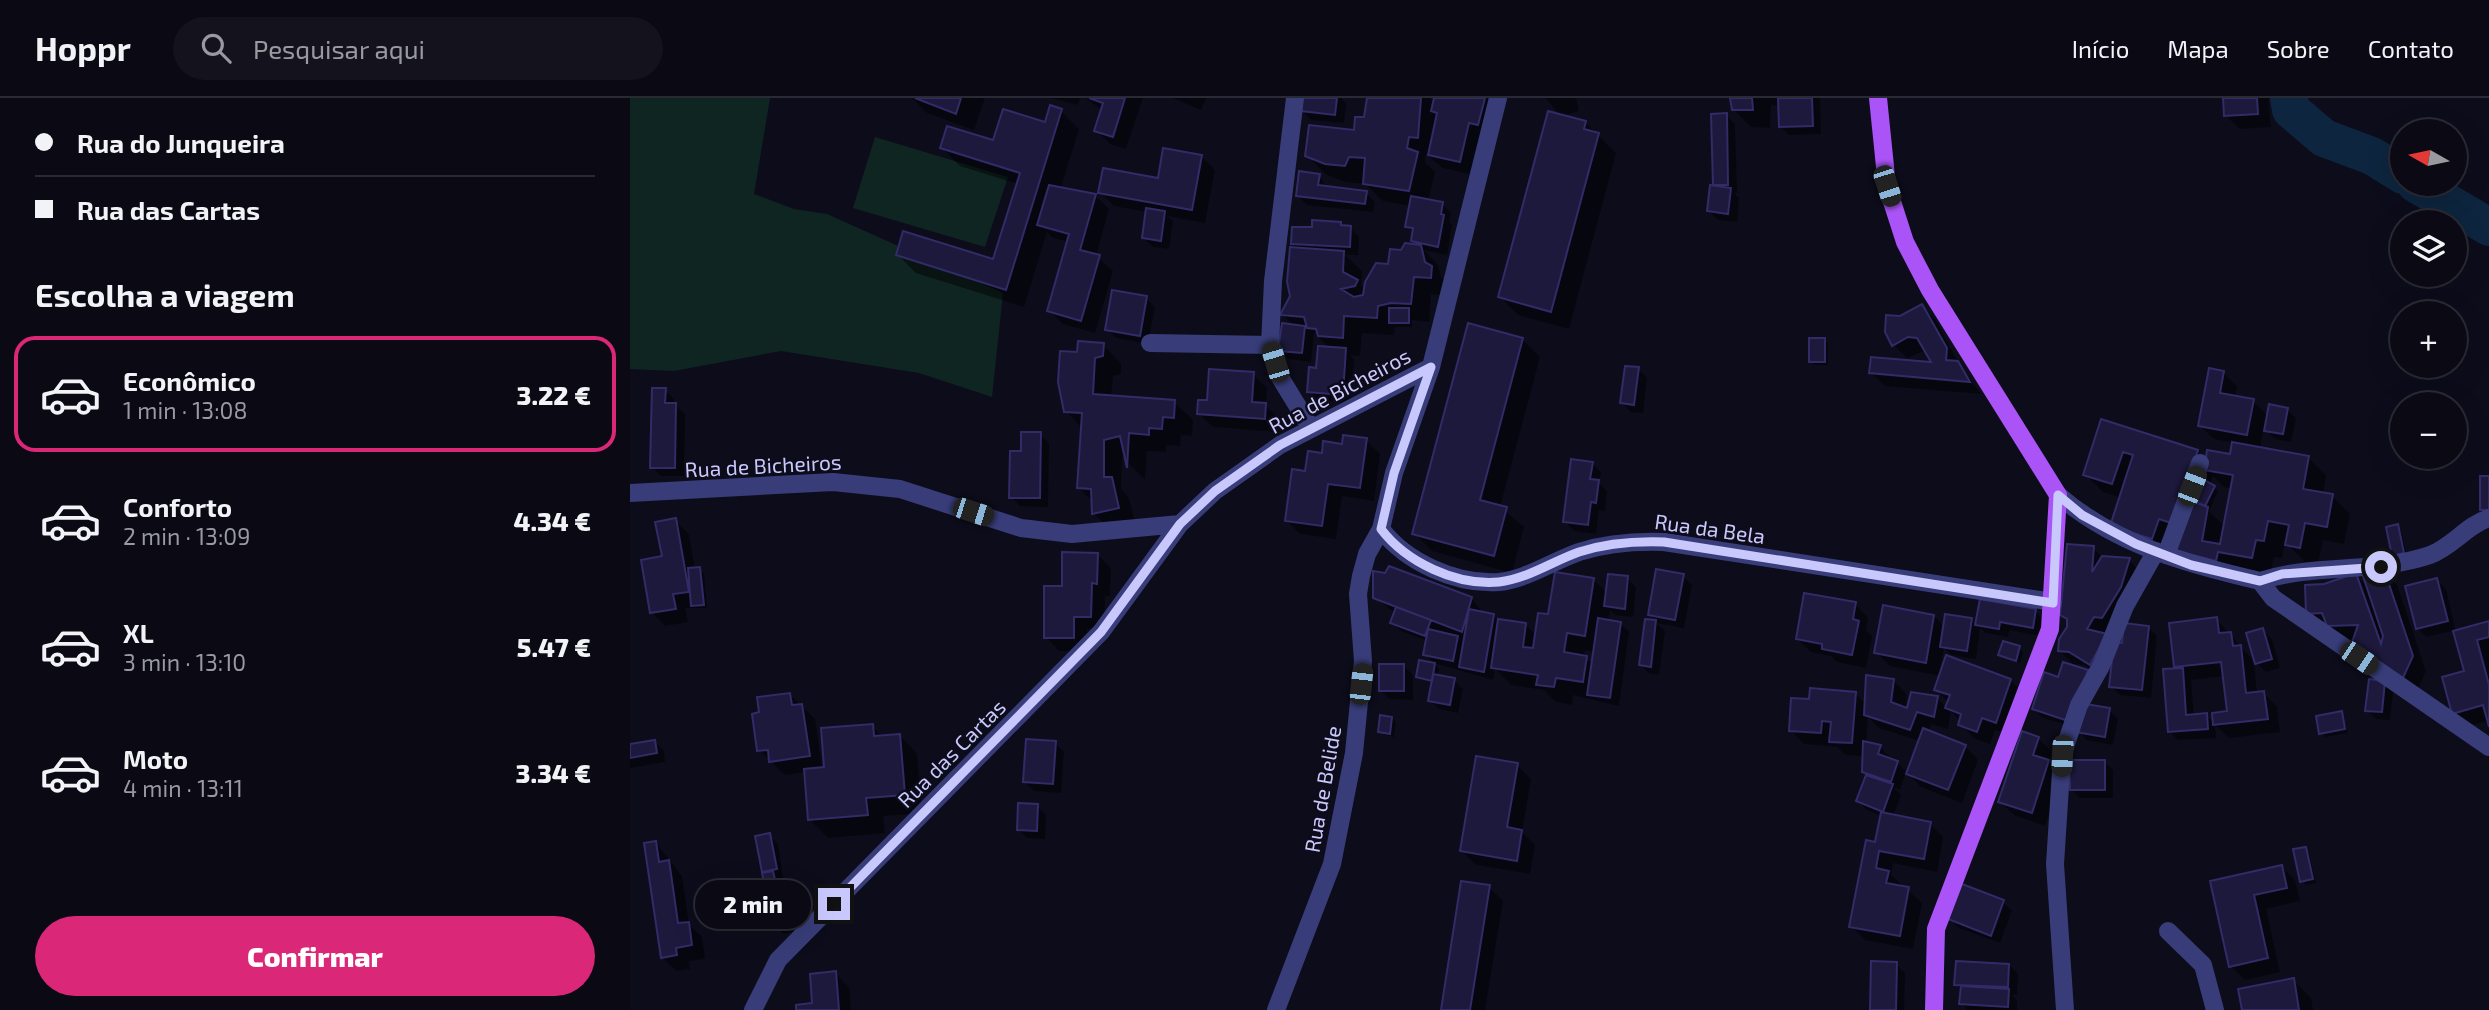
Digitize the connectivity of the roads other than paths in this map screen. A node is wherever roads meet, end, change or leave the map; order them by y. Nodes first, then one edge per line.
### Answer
1 (1295, 98) edge
2 (1498, 98) edge
3 (1878, 98) edge
4 (1150, 343) dead end
5 (1270, 345) junction
6 (1431, 367) junction
7 (1311, 428) junction
8 (2200, 463) dead end
9 (630, 493) edge
10 (2058, 495) junction
11 (2489, 518) edge
12 (1180, 524) junction
13 (1381, 529) junction
14 (2161, 553) junction
15 (2260, 581) junction
16 (2053, 603) junction
17 (2489, 747) edge
18 (2168, 931) dead end
19 (752, 1010) edge
20 (1276, 1010) edge
21 (1934, 1010) edge
22 (2065, 1010) edge
23 (2215, 1010) edge

1 - 5 street
2 - 6 street, Rua de Belide
3 - 10 main road
4 - 5 street
5 - 7 street
6 - 7 street, Rua de Bicheiros
6 - 13 street, Rua de Belide
7 - 12 street, Rua de Bicheiros
8 - 14 street
9 - 12 street, Rua de Bicheiros
10 - 14 street
10 - 16 main road
11 - 15 street
12 - 19 street, Rua das Cartas
13 - 16 street, Rua da Bela
13 - 20 street, Rua de Belide
14 - 15 street
14 - 22 street
15 - 17 street
16 - 21 main road
18 - 23 street

